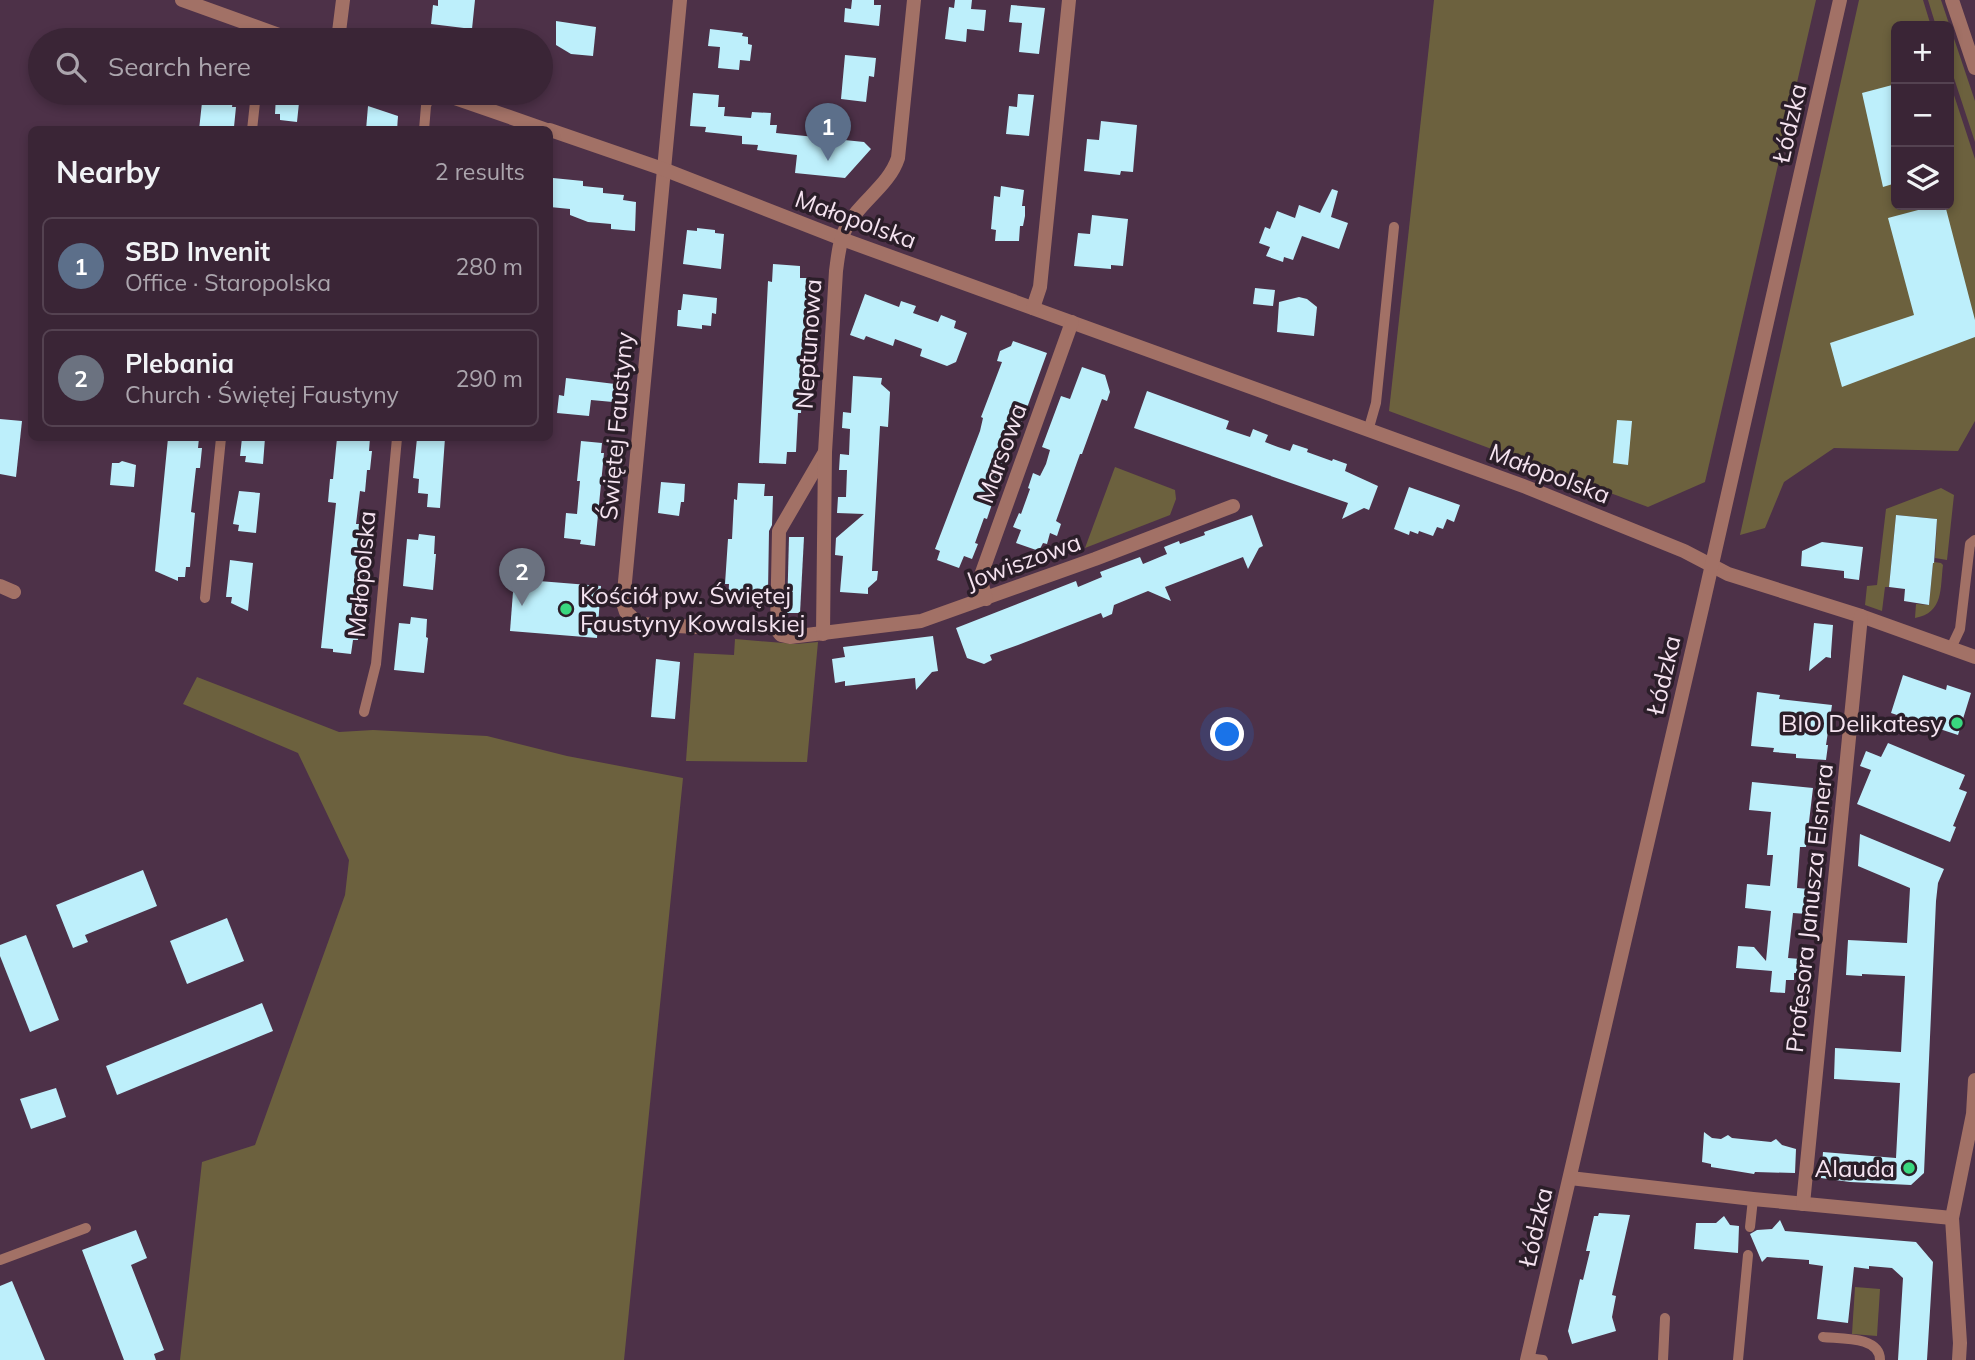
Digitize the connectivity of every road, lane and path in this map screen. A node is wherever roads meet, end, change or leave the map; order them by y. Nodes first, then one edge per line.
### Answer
1 (182, 0) edge
2 (343, 0) edge
3 (680, 0) edge
4 (914, 0) edge
5 (1069, 0) edge
6 (1840, 0) edge
7 (1952, 0) edge
8 (248, 28) edge
9 (340, 28) edge
10 (1975, 68) edge
11 (255, 105) edge
12 (426, 105) edge
13 (475, 105) edge
14 (252, 126) edge
15 (424, 126) edge
16 (536, 126) edge
17 (553, 132) edge
18 (663, 169) junction
19 (1394, 227) dead end
20 (842, 239) junction
21 (1033, 308) junction
22 (1072, 322) junction
23 (1368, 431) junction
24 (221, 441) edge
25 (397, 441) edge
26 (825, 452) junction
27 (1233, 506) dead end
28 (1975, 540) edge
29 (1712, 566) junction
30 (205, 598) dead end
31 (986, 599) junction
32 (1861, 616) junction
33 (696, 627) dead end
34 (822, 634) junction
35 (1951, 648) junction
36 (1975, 657) edge
37 (364, 712) dead end
38 (1975, 1080) edge
39 (1570, 1178) junction
40 (1753, 1199) junction
41 (1803, 1204) junction
42 (1952, 1218) junction
43 (1750, 1227) dead end
44 (86, 1228) dead end
45 (1748, 1255) dead end
46 (0, 1260) edge
47 (1665, 1318) dead end
48 (1823, 1337) dead end
49 (1527, 1359) edge
50 (1543, 1360) edge
51 (1662, 1360) edge
52 (1738, 1360) edge
53 (1880, 1360) edge
54 (1959, 1360) edge

1 - 8 street
2 - 9 street
3 - 18 street
4 - 20 street
5 - 21 street
6 - 29 street, Łódzka
7 - 10 street
11 - 14 lane
12 - 15 lane
13 - 16 street, Małopolska
17 - 18 street, Małopolska
18 - 20 street, Małopolska
18 - 33 street, Świętej Faustyny
19 - 23 lane
20 - 21 street, Małopolska
20 - 26 street, Neptunowa
21 - 22 street, Małopolska
22 - 23 street, Małopolska
22 - 31 street, Marsowa
23 - 29 street, Małopolska
24 - 30 lane
25 - 37 lane, Małopolska
26 - 34 street, Neptunowa
26 - 34 street, Neptunowa
27 - 31 street, Jowiszowa
28 - 35 lane
29 - 32 street, Małopolska
29 - 39 street, Łódzka
31 - 34 street, Jowiszowa
32 - 35 street, Małopolska
32 - 41 street, Profesora Janusza Elsnera
35 - 36 street, Małopolska
38 - 42 street
39 - 40 street
39 - 49 street, Łódzka
40 - 41 street
40 - 43 lane
41 - 42 street
42 - 54 street
44 - 46 lane
45 - 52 lane
47 - 51 lane
48 - 53 lane
49 - 50 lane

